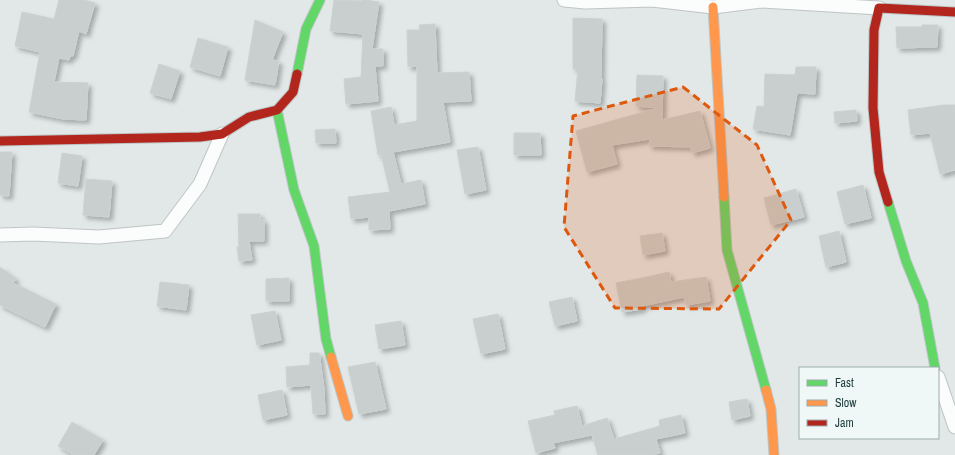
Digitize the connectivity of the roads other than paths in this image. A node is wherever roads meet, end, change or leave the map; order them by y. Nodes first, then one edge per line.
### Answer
1 (320, 0) edge
2 (564, 0) edge
3 (713, 8) junction
4 (879, 8) junction
5 (955, 12) edge
6 (276, 110) junction
7 (222, 134) junction
8 (0, 141) edge
9 (0, 235) edge
10 (935, 367) edge
11 (939, 380) edge
12 (348, 416) dead end
13 (955, 427) edge
14 (774, 455) edge

1 - 6 street
2 - 3 street
3 - 4 street
3 - 14 street
4 - 5 street
4 - 10 street
6 - 7 street
6 - 12 street
7 - 8 street
7 - 9 street
11 - 13 street

